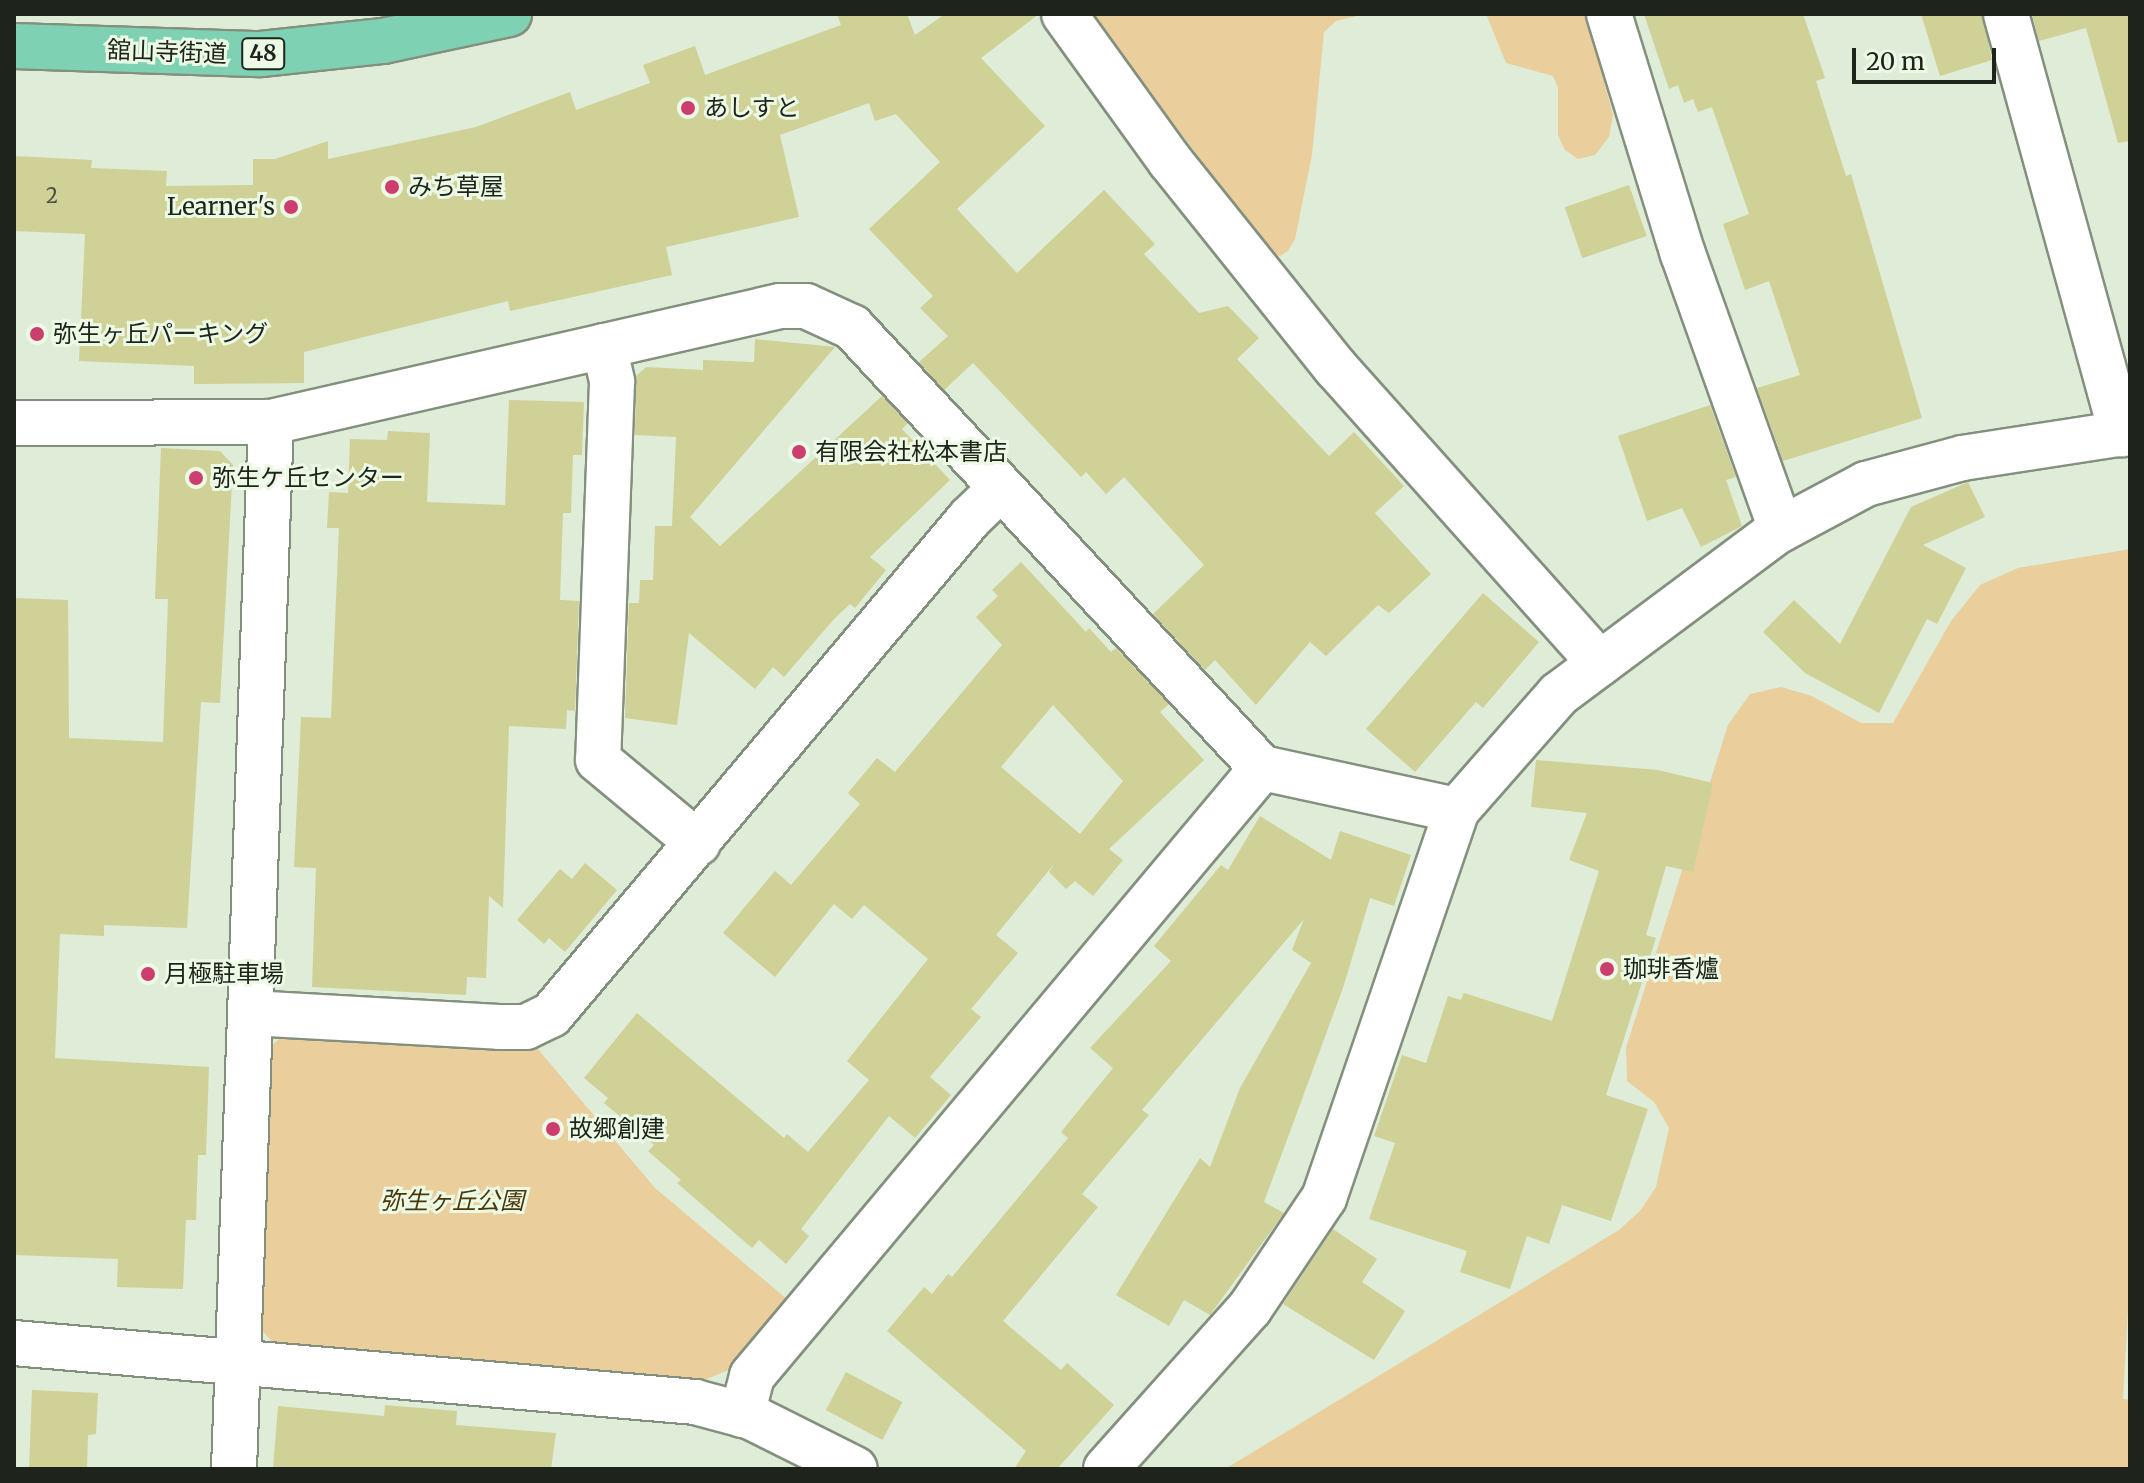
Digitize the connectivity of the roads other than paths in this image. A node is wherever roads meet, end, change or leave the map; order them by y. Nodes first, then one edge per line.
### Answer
1 (509, 14) edge
2 (1064, 14) edge
3 (1609, 14) edge
4 (2006, 14) edge
5 (14, 46) edge
6 (604, 346) junction
7 (271, 422) junction
8 (14, 423) edge
9 (2126, 433) edge
10 (1001, 488) junction
11 (1781, 529) junction
12 (1600, 663) junction
13 (1262, 768) junction
14 (1457, 810) junction
15 (698, 843) junction
16 (250, 1013) junction
17 (14, 1343) edge
18 (238, 1363) junction
19 (742, 1415) junction
20 (234, 1469) edge
21 (855, 1469) edge
22 (1106, 1469) edge

1 - 5 main road, 舘山寺街道 / 48
2 - 12 street
3 - 11 street
4 - 9 street
6 - 7 street
6 - 10 street
6 - 15 street
7 - 8 street
7 - 16 street
9 - 11 street
10 - 13 street
10 - 15 street
11 - 12 street
12 - 14 street
13 - 14 street
13 - 19 street
14 - 22 street
15 - 16 street
16 - 18 street
17 - 18 street
18 - 19 street
18 - 20 street
19 - 21 street

